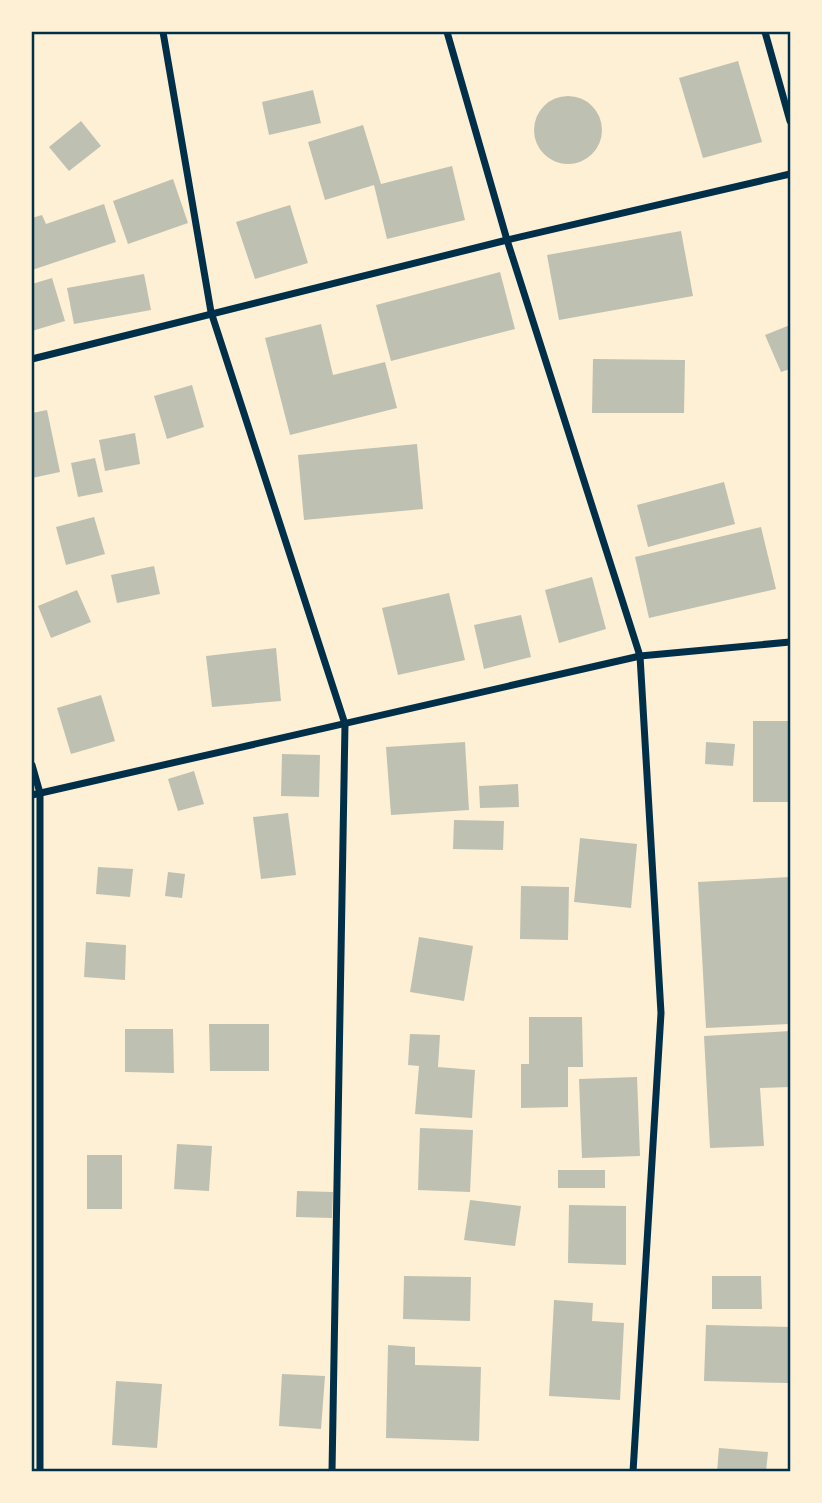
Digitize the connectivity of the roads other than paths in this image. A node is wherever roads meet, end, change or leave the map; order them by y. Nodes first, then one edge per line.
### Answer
1 (163, 32) edge
2 (447, 32) edge
3 (765, 32) edge
4 (790, 121) edge
5 (790, 174) edge
6 (507, 240) junction
7 (211, 312) junction
8 (32, 359) edge
9 (790, 642) edge
10 (640, 656) junction
11 (345, 724) junction
12 (32, 765) edge
13 (40, 793) junction
14 (32, 795) edge
15 (40, 1472) edge
16 (332, 1472) edge
17 (633, 1472) edge

1 - 7 street
2 - 6 street
3 - 4 street
5 - 6 street
6 - 7 street
6 - 10 street
7 - 8 street
7 - 11 street
9 - 10 street
10 - 11 street
10 - 17 street
11 - 13 street
11 - 16 street
12 - 13 street
13 - 14 street
13 - 15 street

